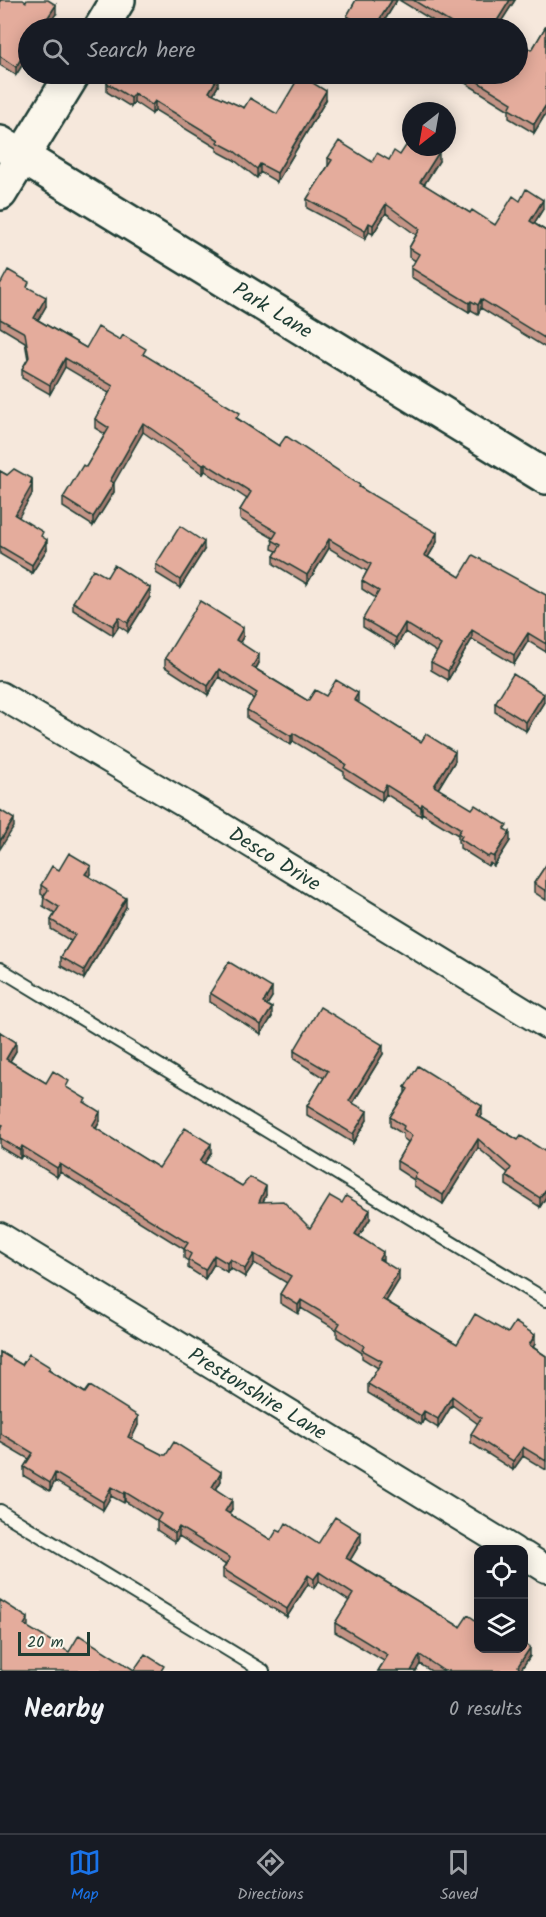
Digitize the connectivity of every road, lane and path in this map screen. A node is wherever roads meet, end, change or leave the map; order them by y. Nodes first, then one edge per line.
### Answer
1 (65, 84) edge
2 (11, 149) edge
3 (0, 193) edge
4 (546, 477) edge
5 (0, 695) edge
6 (0, 969) edge
7 (546, 1025) edge
8 (0, 1236) edge
9 (546, 1300) edge
10 (0, 1511) edge
11 (506, 1545) edge
12 (528, 1558) edge
13 (546, 1569) edge
14 (263, 1671) edge

1 - 2 street
2 - 3 street
2 - 4 street, Park Lane
5 - 7 street, Desco Drive
6 - 9 lane
8 - 11 street, Prestonshire Lane
10 - 14 lane
12 - 13 street

